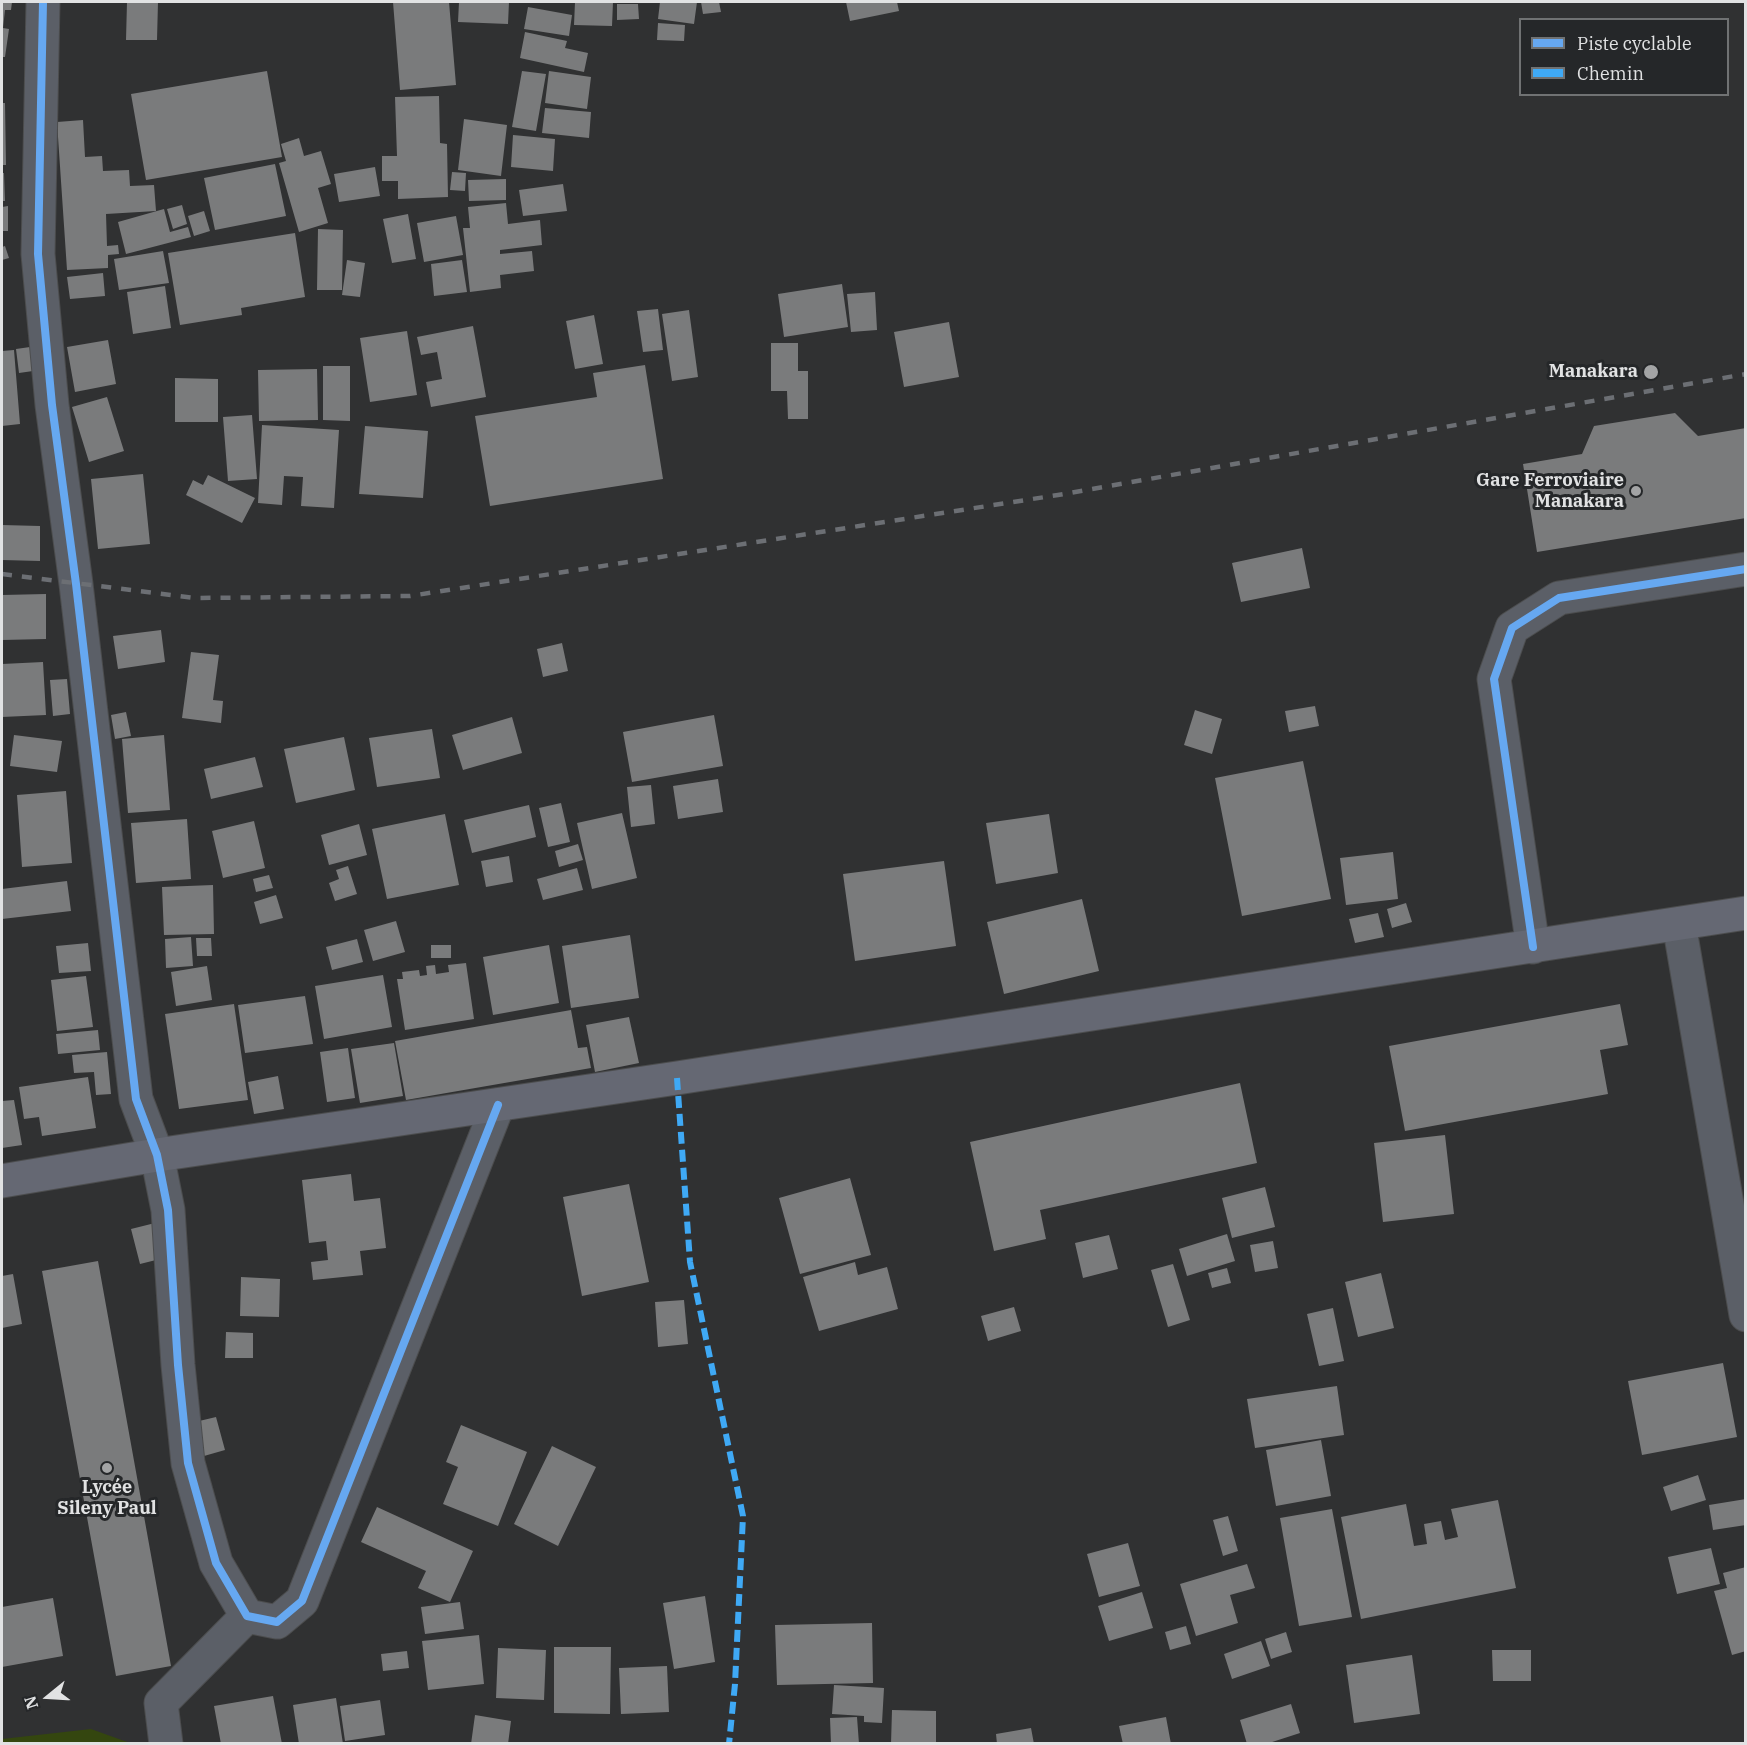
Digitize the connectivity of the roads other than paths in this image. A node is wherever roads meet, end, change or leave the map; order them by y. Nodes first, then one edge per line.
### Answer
1 (43, 2) edge
2 (1746, 569) edge
3 (1746, 914) edge
4 (1679, 924) junction
5 (1533, 947) junction
6 (498, 1105) junction
7 (157, 1155) junction
8 (2, 1181) edge
9 (1746, 1315) edge
10 (247, 1616) junction
11 (166, 1743) edge

1 - 7 street
2 - 5 street
3 - 4 main road
4 - 5 main road
4 - 9 street
5 - 6 main road
6 - 7 main road
6 - 10 street
7 - 8 main road
7 - 10 street
10 - 11 street

